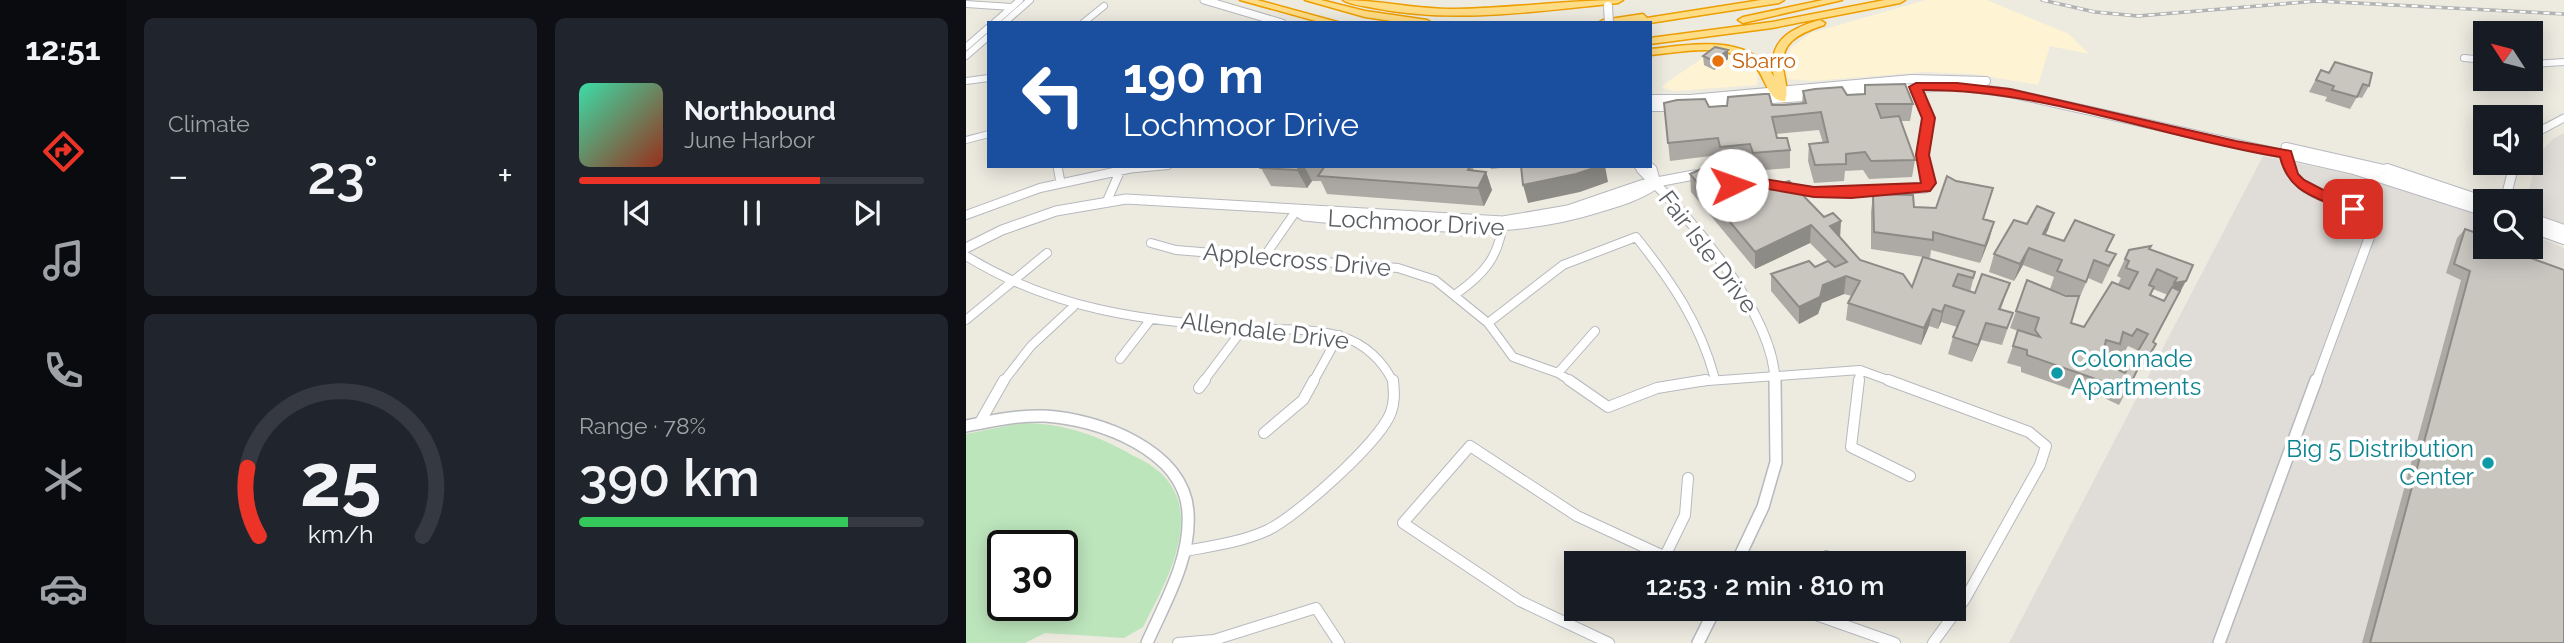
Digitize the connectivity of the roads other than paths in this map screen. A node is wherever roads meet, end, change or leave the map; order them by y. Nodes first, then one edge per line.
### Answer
1 (1020, 0) edge
2 (1030, 0) edge
3 (1204, 0) edge
4 (1244, 0) edge
5 (1310, 0) edge
6 (1348, 0) edge
7 (1748, 0) edge
8 (1779, 0) edge
9 (1793, 0) edge
10 (1815, 0) edge
11 (1837, 0) edge
12 (1900, 0) edge
13 (1906, 0) edge
14 (1610, 2) edge
15 (966, 4) edge
16 (1104, 6) dead end
17 (1012, 7) junction
18 (996, 21) edge
19 (1006, 21) edge
20 (1085, 21) edge
21 (1275, 21) edge
22 (1328, 21) edge
23 (1413, 21) edge
24 (1609, 21) edge
25 (1616, 21) edge
26 (1646, 21) edge
27 (1652, 23) edge
28 (1677, 30) junction
29 (966, 34) edge
30 (1652, 34) edge
31 (986, 35) edge
32 (1652, 41) edge
33 (966, 47) edge
34 (1652, 52) edge
35 (966, 56) edge
36 (2464, 58) dead end
37 (2473, 59) edge
38 (2564, 62) edge
39 (2543, 63) edge
40 (987, 78) edge
41 (966, 81) edge
42 (1916, 87) junction
43 (1779, 93) junction
44 (1652, 99) edge
45 (1652, 107) edge
46 (2564, 118) edge
47 (2543, 127) edge
48 (987, 135) edge
49 (966, 140) edge
50 (2286, 150) junction
51 (1058, 168) edge
52 (1118, 168) edge
53 (1123, 168) edge
54 (1639, 168) edge
55 (1651, 168) edge
56 (1060, 180) junction
57 (1656, 183) junction
58 (2473, 198) edge
59 (1107, 201) junction
60 (2473, 207) edge
61 (1296, 211) junction
62 (966, 215) edge
63 (2543, 223) edge
64 (1502, 225) junction
65 (2564, 230) edge
66 (2543, 232) edge
67 (2564, 239) edge
68 (1152, 243) dead end
69 (966, 248) edge
70 (1047, 253) dead end
71 (966, 256) edge
72 (1264, 257) junction
73 (1013, 282) junction
74 (1455, 294) junction
75 (1073, 307) junction
76 (1151, 318) junction
77 (966, 320) edge
78 (1488, 323) junction
79 (1245, 326) junction
80 (1595, 331) dead end
81 (1339, 335) junction
82 (1120, 359) dead end
83 (1860, 370) junction
84 (1558, 373) junction
85 (1775, 373) junction
86 (1715, 379) junction
87 (1199, 388) dead end
88 (979, 424) junction
89 (966, 426) edge
90 (1264, 433) dead end
91 (1910, 476) dead end
92 (1688, 478) dead end
93 (1185, 551) junction
94 (1654, 551) edge
95 (1667, 551) edge
96 (1742, 551) edge
97 (1709, 621) edge
98 (1834, 621) edge
99 (1214, 642) edge
100 (1147, 643) edge
101 (1178, 643) edge
102 (1339, 643) edge
103 (1609, 643) edge
104 (1698, 643) edge
105 (1895, 643) edge
106 (1933, 643) edge
107 (2219, 643) edge

1 - 17 street
2 - 19 street
3 - 21 street
4 - 22 highway
5 - 23 highway
6 - 14 highway
7 - 25 highway
8 - 26 highway
9 - 27 highway
10 - 28 highway
11 - 28 highway
12 - 32 highway
13 - 43 highway
14 - 24 main road, bridge
15 - 17 street
16 - 20 street
17 - 18 street
28 - 30 highway
29 - 31 street
31 - 33 street
31 - 35 street
34 - 43 highway
36 - 37 street
38 - 39 street
40 - 41 street
42 - 43 main road
42 - 50 main road
42 - 57 street, Lochmoor Drive
43 - 44 main road
43 - 45 main road
43 - 50 main road
46 - 47 street
48 - 49 street
50 - 58 main road
50 - 60 main road
50 - 107 street
51 - 56 street
52 - 56 street
53 - 59 street
54 - 57 street, Fair Isle Drive
55 - 57 street, Fair Isle Drive
56 - 62 street
57 - 64 street, Lochmoor Drive
57 - 85 street, Fair Isle Drive
59 - 61 street, Lochmoor Drive
59 - 69 street, Lochmoor Drive
61 - 64 street, Lochmoor Drive
61 - 72 street
63 - 65 main road
64 - 74 street
66 - 67 main road
68 - 72 street, Applecross Drive
70 - 73 street
71 - 73 street, Allendale Drive
72 - 74 street, Applecross Drive
73 - 75 street, Allendale Drive
73 - 77 street
74 - 78 street, Applecross Drive
75 - 76 street, Allendale Drive
75 - 88 street
76 - 79 street, Allendale Drive
76 - 82 street
78 - 84 street, Applecross Drive
78 - 86 street
79 - 81 street, Allendale Drive
79 - 87 street
80 - 84 street
81 - 90 street
81 - 93 street, Allendale Drive
83 - 85 street, Applecross Drive
83 - 91 street
83 - 106 street, Applecross Drive
84 - 86 street, Applecross Drive
85 - 86 street, Applecross Drive
85 - 96 street, Fair Isle Drive
88 - 89 street
88 - 93 street
92 - 95 street
93 - 100 street
94 - 103 street
97 - 104 street
98 - 105 street
99 - 101 street
99 - 102 street

